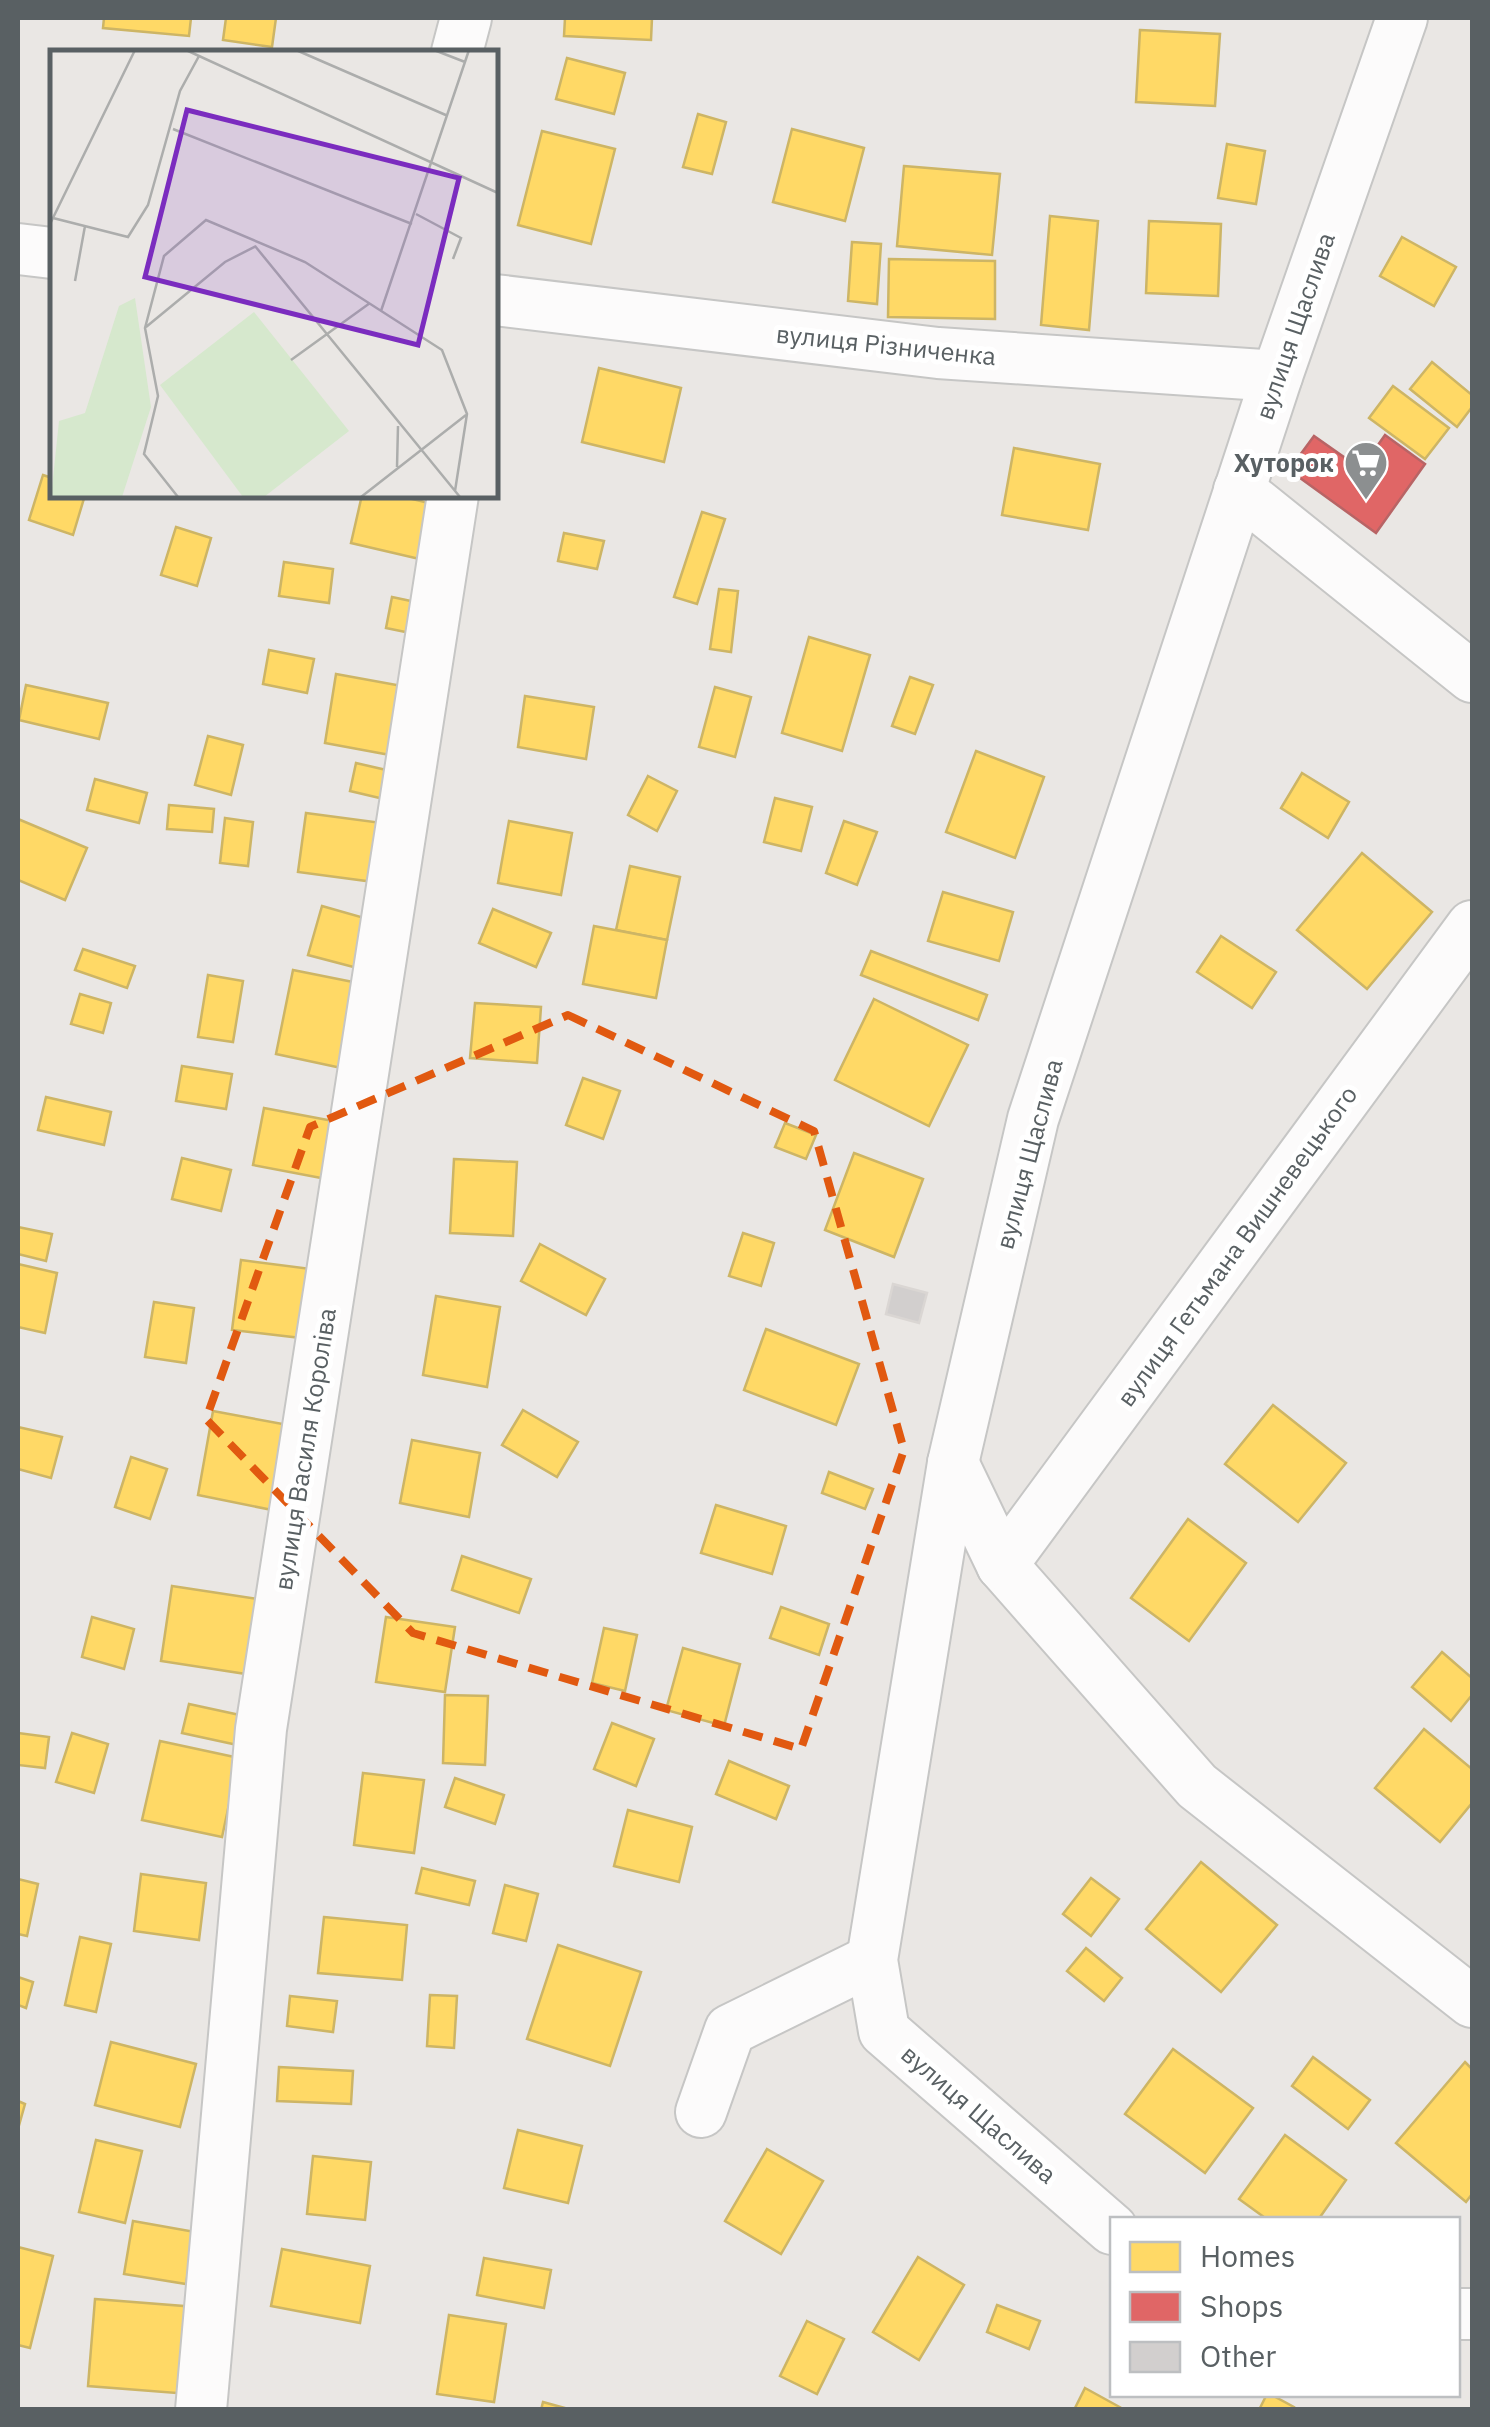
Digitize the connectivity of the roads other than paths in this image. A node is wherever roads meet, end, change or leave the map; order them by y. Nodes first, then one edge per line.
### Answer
1 (466, 18) edge
2 (1402, 18) edge
3 (458, 50) edge
4 (18, 249) edge
5 (50, 253) edge
6 (498, 300) edge
7 (1277, 376) junction
8 (1240, 490) junction
9 (454, 498) edge
10 (1472, 677) edge
11 (1472, 926) edge
12 (953, 1463) junction
13 (1002, 1565) junction
14 (872, 1960) junction
15 (1472, 2002) edge
16 (701, 2112) dead end
17 (1110, 2228) edge
18 (201, 2410) edge

1 - 3 street
2 - 7 street, вулиця Щаслива
4 - 5 street
6 - 7 street, вулиця Різниченка
7 - 8 street, вулиця Щаслива
8 - 10 street
8 - 12 street, вулиця Щаслива
9 - 18 street, вулиця Василя Короліва
11 - 13 street, вулиця Гетьмана Вишневецького
12 - 13 street
12 - 14 street, вулиця Щаслива
13 - 15 street
14 - 16 street
14 - 17 street, вулиця Щаслива

